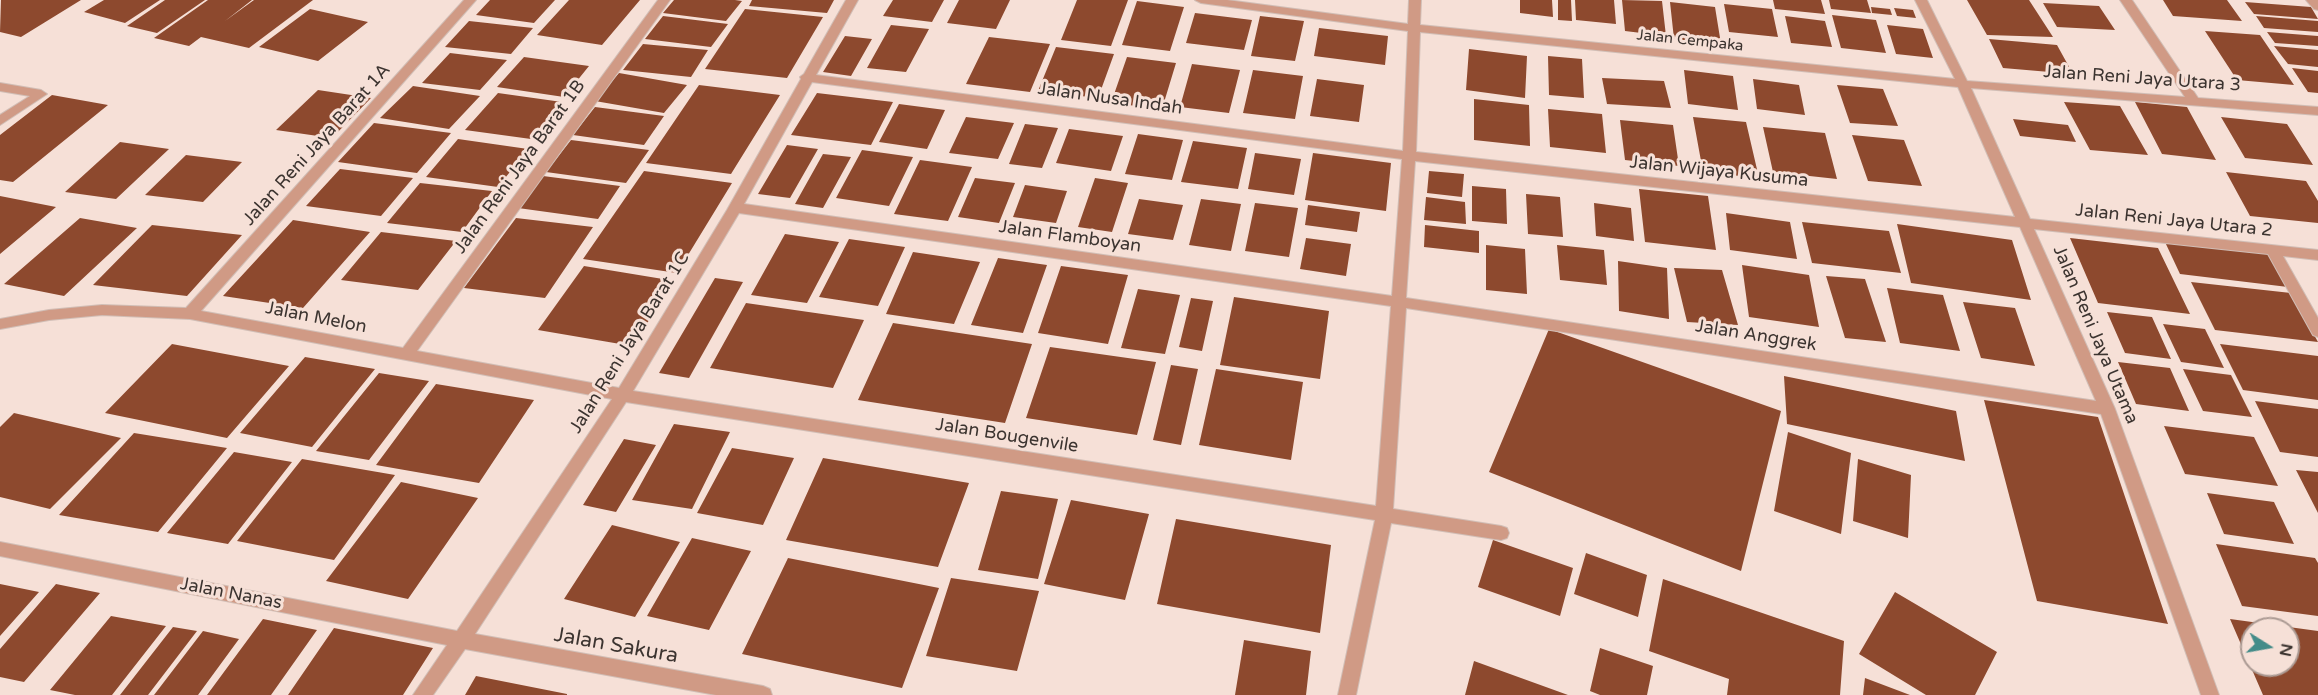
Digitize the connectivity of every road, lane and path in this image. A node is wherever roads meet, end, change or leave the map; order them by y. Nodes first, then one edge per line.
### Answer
1 (470, 0) edge
2 (664, 0) edge
3 (852, 0) edge
4 (1201, 0) edge
5 (1415, 0) edge
6 (1921, 0) edge
7 (2126, 0) edge
8 (2312, 0) edge
9 (1229, 2) edge
10 (2318, 7) edge
11 (1413, 28) junction
12 (807, 77) junction
13 (1963, 84) junction
14 (0, 87) edge
15 (2193, 100) junction
16 (2318, 111) edge
17 (0, 121) edge
18 (1409, 156) junction
19 (736, 208) junction
20 (2026, 223) junction
21 (2273, 251) junction
22 (2318, 255) edge
23 (1399, 302) junction
24 (190, 314) junction
25 (0, 324) edge
26 (2318, 331) edge
27 (406, 355) junction
28 (623, 395) junction
29 (2107, 409) junction
30 (1384, 515) junction
31 (1501, 533) dead end
32 (0, 549) edge
33 (461, 640) junction
34 (422, 695) edge
35 (763, 695) edge
36 (1347, 695) edge
37 (2210, 695) edge

1 - 24 street, Jalan Reni Jaya Barat 1A
2 - 27 street, Jalan Reni Jaya Barat 1B
3 - 12 street, Jalan Reni Jaya Barat 1C
4 - 9 street, Jalan Cempaka
5 - 11 street
6 - 13 street, Jalan Reni Jaya Utama
7 - 15 street
8 - 10 street
9 - 11 street, Jalan Cempaka
11 - 13 street, Jalan Cempaka
11 - 18 street
12 - 18 street, Jalan Nusa Indah
12 - 19 street, Jalan Reni Jaya Barat 1C
13 - 15 street, Jalan Reni Jaya Utara 3
13 - 20 street, Jalan Reni Jaya Utama
14 - 17 street
15 - 16 street, Jalan Reni Jaya Utara 3
18 - 20 street, Jalan Wijaya Kusuma
18 - 23 street
19 - 23 street, Jalan Flamboyan
19 - 28 street, Jalan Reni Jaya Barat 1C
20 - 21 street, Jalan Reni Jaya Utara 2
20 - 29 street, Jalan Reni Jaya Utama
21 - 22 street, Jalan Reni Jaya Utara 2
21 - 26 street
23 - 29 street, Jalan Anggrek
23 - 30 street
24 - 25 street, Jalan Melon
24 - 27 street, Jalan Melon
27 - 28 street, Jalan Melon
28 - 30 street, Jalan Bougenvile
28 - 33 street, Jalan Reni Jaya Barat 1C
29 - 37 street, Jalan Reni Jaya Utama
30 - 31 street, Jalan Bougenvile
30 - 36 street
32 - 33 street, Jalan Nanas
33 - 34 street, Jalan Reni Jaya Barat 1C
33 - 35 street, Jalan Sakura

